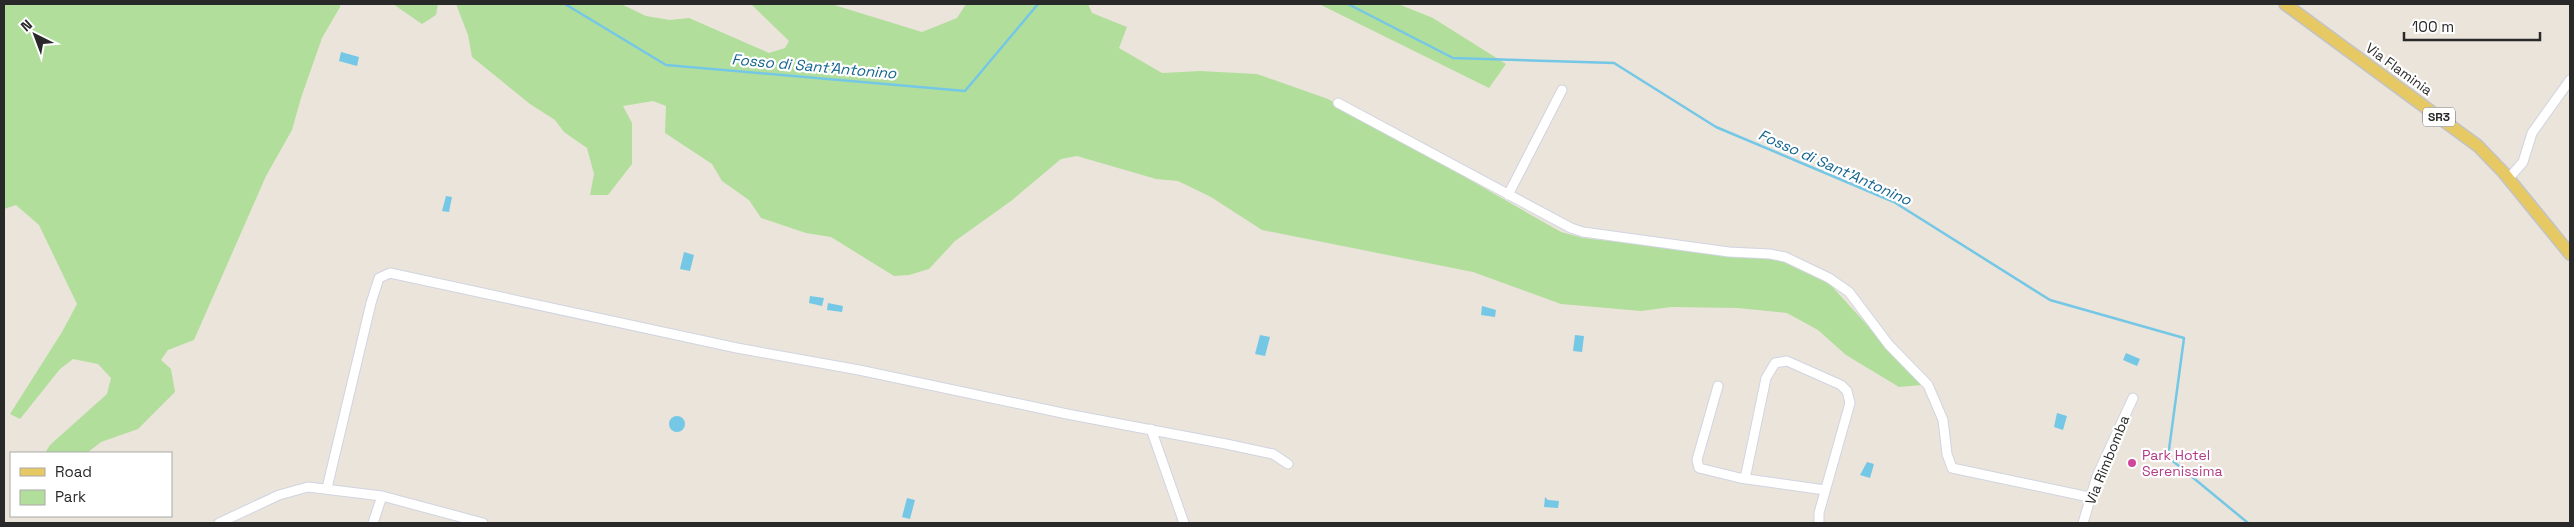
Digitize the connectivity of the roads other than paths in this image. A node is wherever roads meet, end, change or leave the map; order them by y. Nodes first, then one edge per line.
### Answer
1 (2285, 4) edge
2 (2570, 80) edge
3 (1562, 90) dead end
4 (1338, 103) dead end
5 (2509, 178) junction
6 (1508, 195) junction
7 (2570, 254) edge
8 (1718, 386) dead end
9 (2133, 398) dead end
10 (1151, 429) junction
11 (1288, 464) dead end
12 (1746, 479) junction
13 (327, 488) junction
14 (1825, 490) junction
15 (382, 496) junction
16 (2089, 497) junction
17 (219, 523) edge
18 (374, 523) edge
19 (483, 523) edge
20 (1184, 523) edge
21 (1818, 523) edge
22 (2083, 523) edge

1 - 5 main road, Via Flaminia / SR3
2 - 5 street
3 - 6 street
4 - 6 street
5 - 7 main road, Via Flaminia / SR3
6 - 16 street
8 - 12 street
9 - 16 street, Via Rimbomba
10 - 11 street
10 - 13 street
10 - 20 street
12 - 14 street
12 - 14 street
13 - 15 street
13 - 17 street
14 - 21 street
15 - 18 street
15 - 19 street
16 - 22 street, Via Rimbomba

